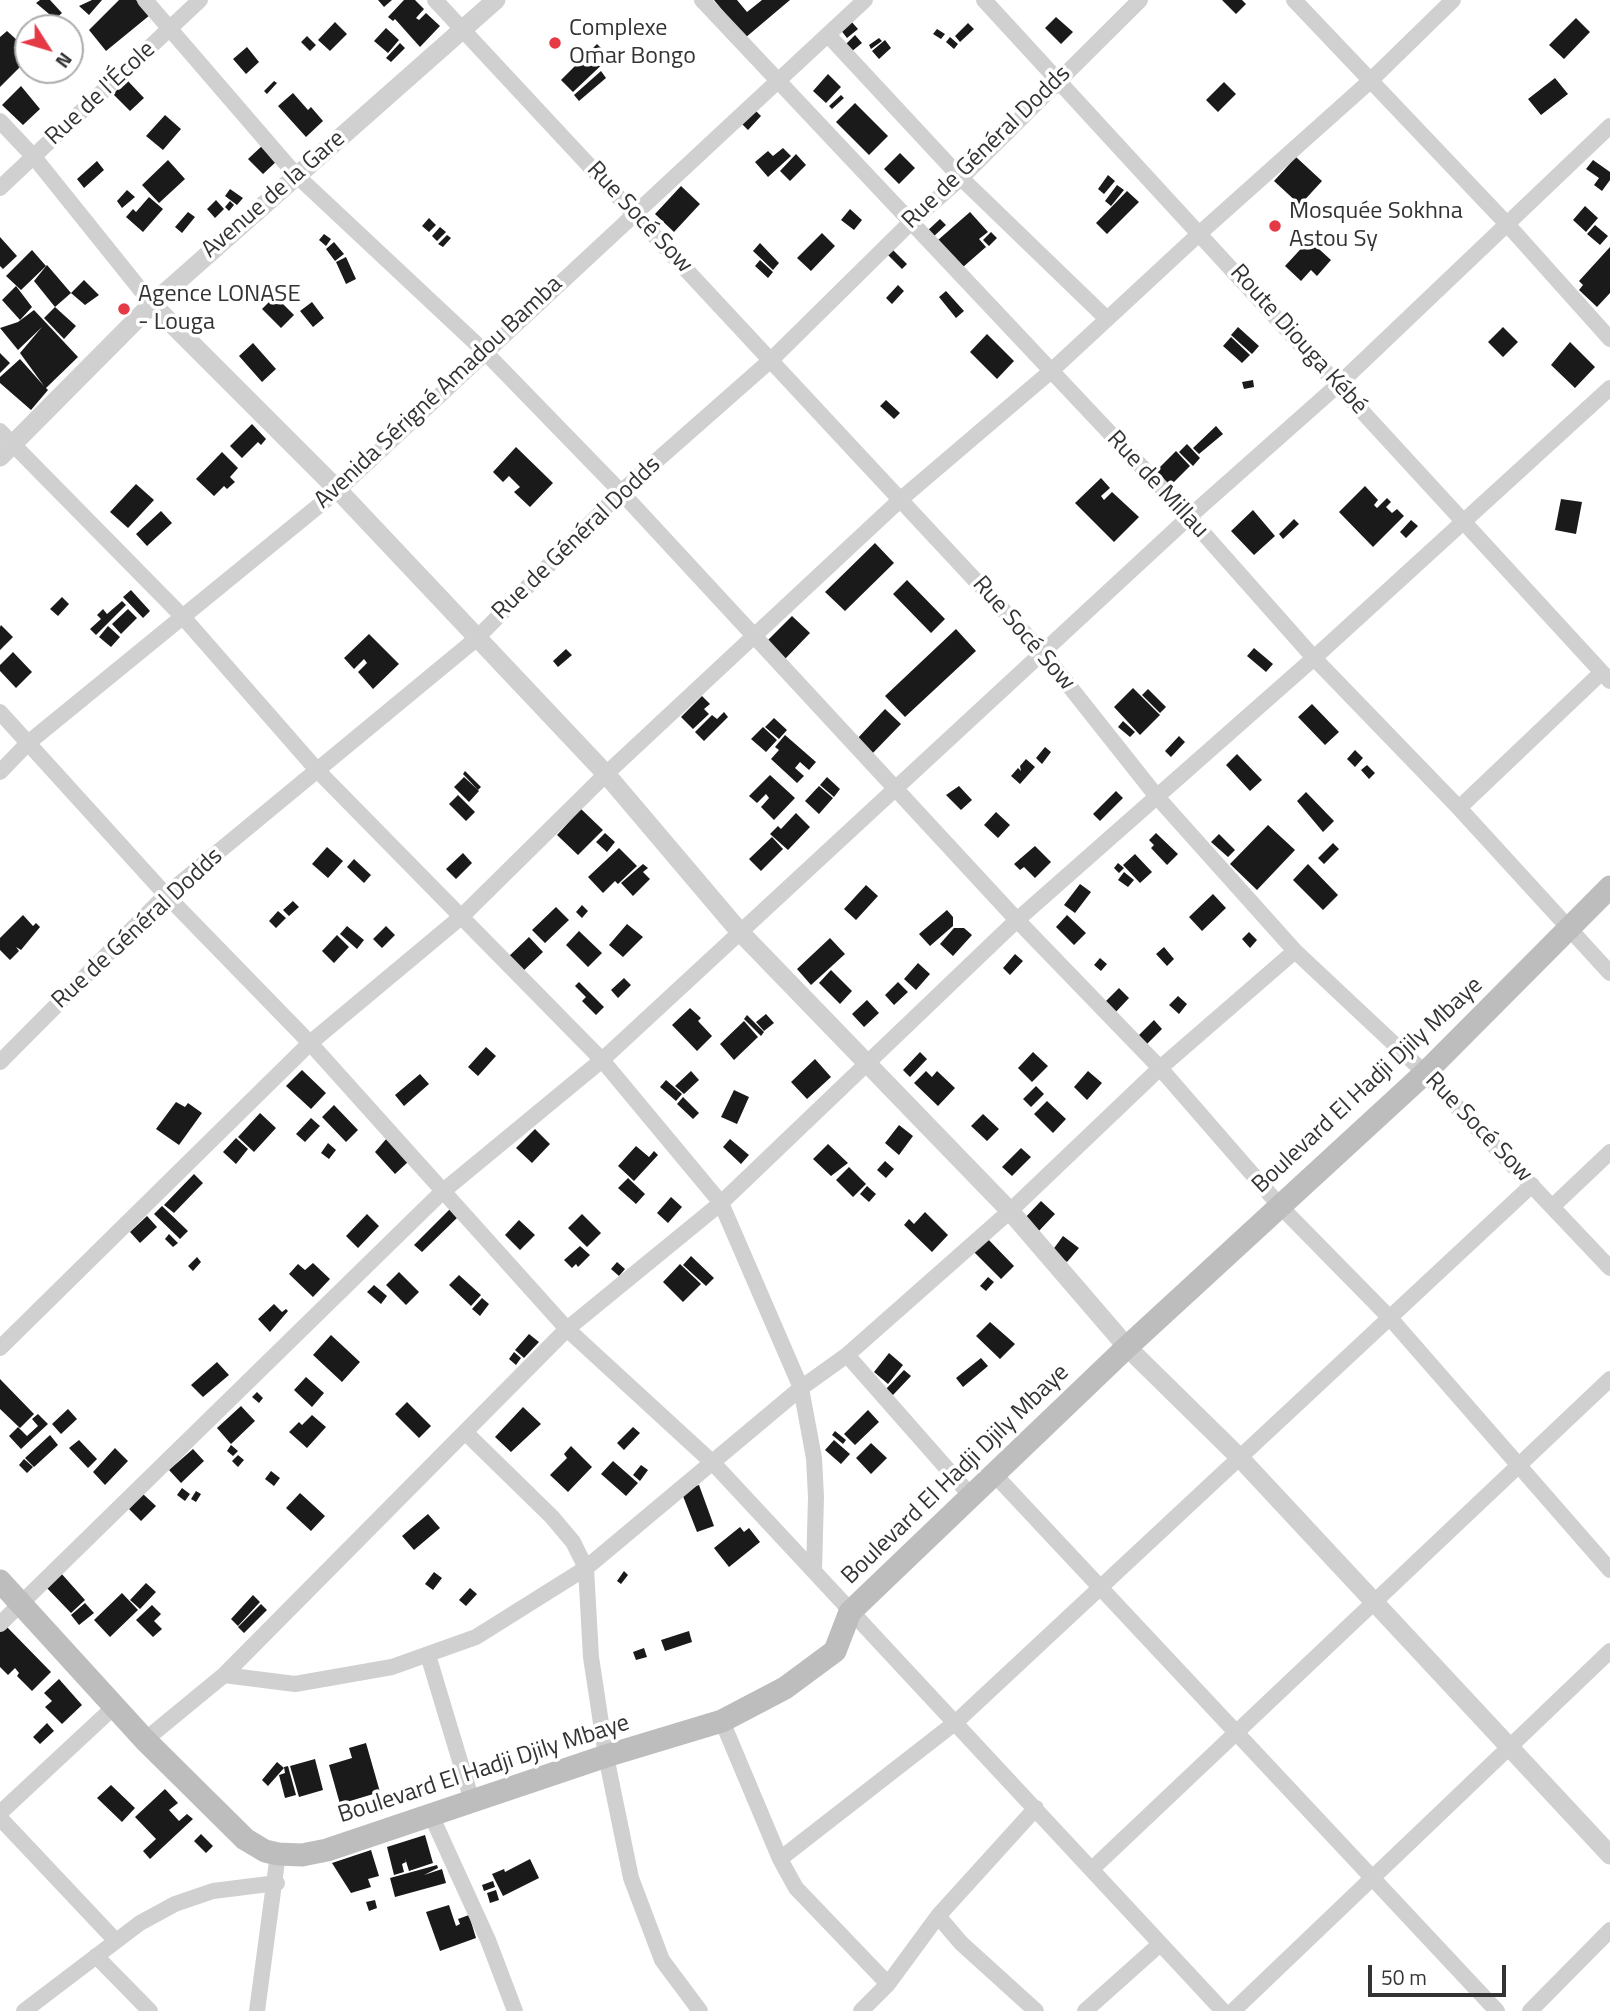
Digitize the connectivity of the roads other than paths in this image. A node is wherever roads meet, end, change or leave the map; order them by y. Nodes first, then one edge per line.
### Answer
1 (145, 0) edge
2 (200, 0) edge
3 (435, 0) edge
4 (496, 0) edge
5 (702, 0) edge
6 (865, 0) edge
7 (984, 0) edge
8 (1140, 0) edge
9 (1294, 0) edge
10 (1453, 0) edge
11 (172, 28) junction
12 (464, 32) junction
13 (828, 35) junction
14 (1059, 79) junction
15 (781, 81) junction
16 (1369, 82) junction
17 (0, 121) edge
18 (1610, 126) edge
19 (34, 157) junction
20 (295, 174) junction
21 (961, 178) junction
22 (0, 188) edge
23 (634, 213) junction
24 (911, 222) junction
25 (1507, 225) junction
26 (1200, 233) junction
27 (152, 304) junction
28 (1106, 318) junction
29 (1610, 339) edge
30 (484, 351) junction
31 (772, 359) junction
32 (1050, 372) junction
33 (1339, 384) junction
34 (1610, 388) edge
35 (4, 444) edge
36 (338, 490) junction
37 (621, 492) junction
38 (901, 499) junction
39 (1189, 517) junction
40 (1461, 523) junction
41 (183, 617) junction
42 (755, 635) junction
43 (475, 639) junction
44 (1043, 653) junction
45 (1314, 658) junction
46 (1606, 677) edge
47 (0, 712) edge
48 (28, 743) junction
49 (317, 771) junction
50 (0, 772) edge
51 (606, 774) junction
52 (896, 789) junction
53 (1158, 798) junction
54 (1459, 808) junction
55 (1610, 887) edge
56 (166, 895) junction
57 (461, 917) junction
58 (1017, 920) junction
59 (1568, 930) junction
60 (740, 932) junction
61 (1295, 951) junction
62 (1610, 973) edge
63 (310, 1043) junction
64 (602, 1060) junction
65 (0, 1062) edge
66 (867, 1063) junction
67 (1160, 1068) junction
68 (1424, 1073) junction
69 (1610, 1152) edge
70 (1532, 1185) junction
71 (442, 1192) junction
72 (721, 1203) junction
73 (1280, 1206) junction
74 (1553, 1206) junction
75 (1010, 1211) junction
76 (1610, 1268) edge
77 (1390, 1318) junction
78 (567, 1329) junction
79 (1127, 1347) junction
80 (0, 1348) edge
81 (847, 1355) junction
82 (1610, 1379) edge
83 (801, 1388) junction
84 (466, 1433) junction
85 (1240, 1458) junction
86 (714, 1464) junction
87 (1518, 1465) junction
88 (995, 1474) junction
89 (971, 1497) junction
90 (586, 1568) junction
91 (814, 1570) junction
92 (1610, 1570) edge
93 (0, 1581) edge
94 (1101, 1588) junction
95 (1373, 1603) junction
96 (21, 1604) junction
97 (850, 1612) junction
98 (0, 1624) edge
99 (1610, 1651) edge
100 (428, 1654) junction
101 (224, 1675) junction
102 (115, 1706) junction
103 (722, 1721) junction
104 (957, 1722) junction
105 (1236, 1732) junction
106 (145, 1740) junction
107 (1509, 1746) junction
108 (606, 1756) junction
109 (472, 1801) junction
110 (1036, 1808) junction
111 (0, 1815) edge
112 (431, 1815) junction
113 (278, 1854) junction
114 (1610, 1856) edge
115 (780, 1859) junction
116 (1092, 1869) junction
117 (1373, 1877) junction
118 (277, 1882) junction
119 (938, 1916) junction
120 (1610, 1930) edge
121 (116, 1941) junction
122 (1160, 1944) junction
123 (96, 1956) junction
124 (888, 1984) junction
125 (24, 2011) edge
126 (150, 2011) edge
127 (257, 2011) edge
128 (515, 2011) edge
129 (700, 2011) edge
130 (861, 2011) edge
131 (1036, 2011) edge
132 (1085, 2011) edge
133 (1223, 2011) edge
134 (1233, 2011) edge
135 (1497, 2011) edge
136 (1530, 2011) edge

1 - 11 street
2 - 11 street, Rue de l'École
3 - 12 street, Rue Socé Sow
4 - 12 street, Avenue de la Gare
5 - 15 street, Rue de Millau
6 - 13 street, Avenida Sérigné Amadou Bamba
7 - 14 street, Route Diouga Kébé
8 - 14 street, Rue de Général Dodds
9 - 16 street
10 - 16 street
11 - 19 street, Rue de l'École
11 - 20 street
12 - 20 street, Avenue de la Gare
12 - 23 street, Rue Socé Sow
13 - 15 street, Avenida Sérigné Amadou Bamba
13 - 21 street
14 - 21 street, Rue de Général Dodds
14 - 26 street, Route Diouga Kébé
15 - 23 street, Avenida Sérigné Amadou Bamba
15 - 24 street, Rue de Millau
16 - 25 street
16 - 26 street
17 - 19 street
18 - 25 street
19 - 22 street, Rue de l'École
19 - 27 street
20 - 27 street, Avenue de la Gare
20 - 30 street
21 - 24 street, Rue de Général Dodds
21 - 28 street
23 - 30 street, Avenida Sérigné Amadou Bamba
23 - 31 street, Rue Socé Sow
24 - 31 street, Rue de Général Dodds
24 - 32 street, Rue de Millau
25 - 29 street
25 - 33 street
26 - 28 street
26 - 33 street, Route Diouga Kébé
27 - 35 street, Avenue de la Gare
27 - 36 street
28 - 32 street
30 - 36 street, Avenida Sérigné Amadou Bamba
30 - 37 street
31 - 37 street, Rue de Général Dodds
31 - 38 street, Rue Socé Sow
32 - 38 street
32 - 39 street, Rue de Millau
33 - 39 street
33 - 40 street, Route Diouga Kébé
34 - 40 street
35 - 41 street
36 - 41 street, Avenida Sérigné Amadou Bamba
36 - 43 street
37 - 42 street
37 - 43 street, Rue de Général Dodds
38 - 42 street
38 - 44 street, Rue Socé Sow
39 - 44 street
39 - 45 street, Rue de Millau
40 - 45 street
40 - 46 street, Route Diouga Kébé
41 - 48 street, Avenida Sérigné Amadou Bamba
41 - 49 street
42 - 51 street
42 - 52 street
43 - 49 street, Rue de Général Dodds
43 - 51 street
44 - 52 street
44 - 53 street, Rue Socé Sow
45 - 53 street
45 - 54 street, Rue de Millau
46 - 54 street
47 - 48 street
48 - 50 street, Avenida Sérigné Amadou Bamba
48 - 56 street
49 - 56 street, Rue de Général Dodds
49 - 57 street
51 - 57 street
51 - 60 street
52 - 58 street
52 - 60 street
53 - 58 street
53 - 61 street, Rue Socé Sow
54 - 59 street, Rue de Millau
55 - 59 main road, Boulevard El Hadji Djily Mbaye
56 - 63 street
56 - 65 street, Rue de Général Dodds
57 - 63 street
57 - 64 street
58 - 66 street
58 - 67 street
59 - 62 street, Rue de Millau
59 - 68 main road, Boulevard El Hadji Djily Mbaye
60 - 64 street
60 - 66 street
61 - 67 street
61 - 68 street, Rue Socé Sow
63 - 71 street
63 - 80 street
64 - 71 street
64 - 72 street
66 - 72 street
66 - 75 street
67 - 73 street
67 - 75 street
68 - 70 street, Rue Socé Sow
68 - 73 main road, Boulevard El Hadji Djily Mbaye
69 - 74 street
70 - 74 street, Rue Socé Sow
70 - 77 street
71 - 78 street
71 - 96 street
72 - 78 street
72 - 83 street
73 - 77 street
73 - 79 main road, Boulevard El Hadji Djily Mbaye
74 - 76 street, Rue Socé Sow
75 - 79 street
75 - 81 street
77 - 85 street
77 - 87 street
78 - 84 street
78 - 86 street
79 - 85 street
79 - 88 main road, Boulevard El Hadji Djily Mbaye
81 - 83 street
81 - 89 street
82 - 87 street
83 - 86 street
83 - 91 street
84 - 90 street
84 - 101 street
85 - 94 street
85 - 95 street
86 - 90 street
86 - 91 street
87 - 92 street
87 - 95 street
88 - 89 main road, Boulevard El Hadji Djily Mbaye
88 - 94 street
89 - 97 main road, Boulevard El Hadji Djily Mbaye
90 - 100 street
90 - 108 street
91 - 97 street
93 - 96 main road, Boulevard El Hadji Djily Mbaye
94 - 104 street
94 - 105 street
95 - 105 street
95 - 107 street
96 - 98 street
96 - 102 main road, Boulevard El Hadji Djily Mbaye
97 - 103 main road, Boulevard El Hadji Djily Mbaye
97 - 104 street
99 - 107 street
100 - 101 street
100 - 109 street
101 - 106 street
102 - 106 main road, Boulevard El Hadji Djily Mbaye
102 - 111 street
103 - 108 main road, Boulevard El Hadji Djily Mbaye
103 - 115 street
104 - 110 street
104 - 115 street
105 - 116 street
105 - 117 street
106 - 113 main road, Boulevard El Hadji Djily Mbaye
107 - 114 street
107 - 117 street
108 - 109 main road, Boulevard El Hadji Djily Mbaye
108 - 129 street
109 - 112 main road, Boulevard El Hadji Djily Mbaye
110 - 116 street
110 - 119 street
111 - 121 street
112 - 113 main road, Boulevard El Hadji Djily Mbaye
112 - 128 street
113 - 118 street
115 - 124 street
116 - 122 street
117 - 134 street
117 - 135 street
118 - 121 street
118 - 127 street
119 - 124 street
119 - 131 street
120 - 136 street
121 - 123 street
122 - 132 street
122 - 133 street
123 - 125 street
123 - 126 street
124 - 130 street

